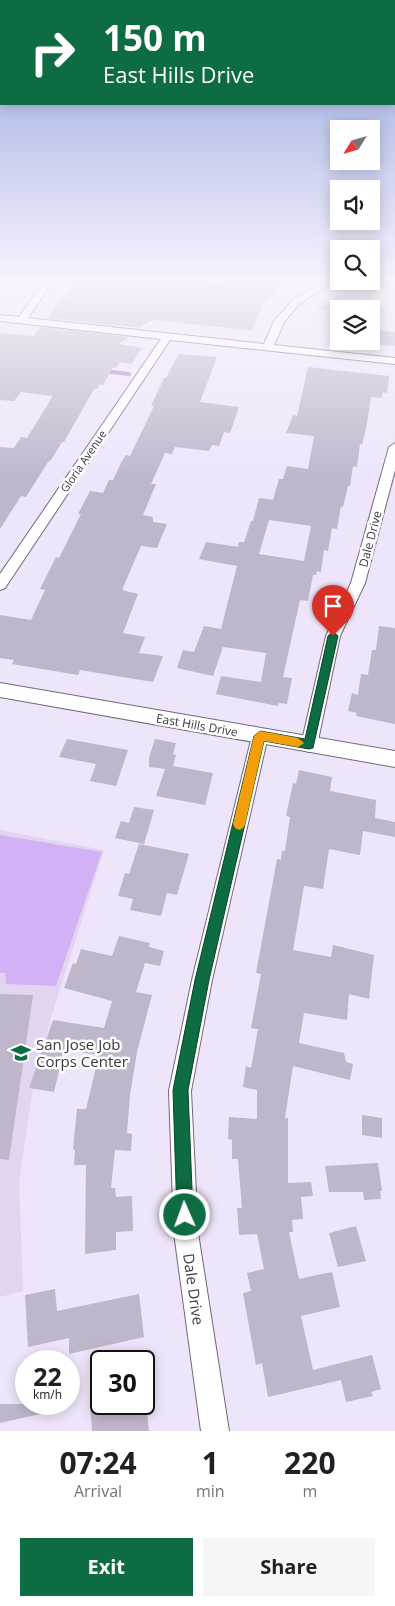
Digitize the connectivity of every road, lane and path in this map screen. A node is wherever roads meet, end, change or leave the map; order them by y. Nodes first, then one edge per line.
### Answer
1 (160, 347) edge
2 (268, 347) edge
3 (395, 361) edge
4 (395, 447) edge
5 (0, 585) edge
6 (0, 690) edge
7 (260, 736) junction
8 (309, 745) junction
9 (395, 759) edge
10 (215, 1431) edge

1 - 5 street, Gloria Avenue
2 - 3 street
4 - 8 street, Dale Drive
6 - 7 street, East Hills Drive
7 - 8 street, East Hills Drive
7 - 10 street, Dale Drive
8 - 9 street, East Hills Drive

